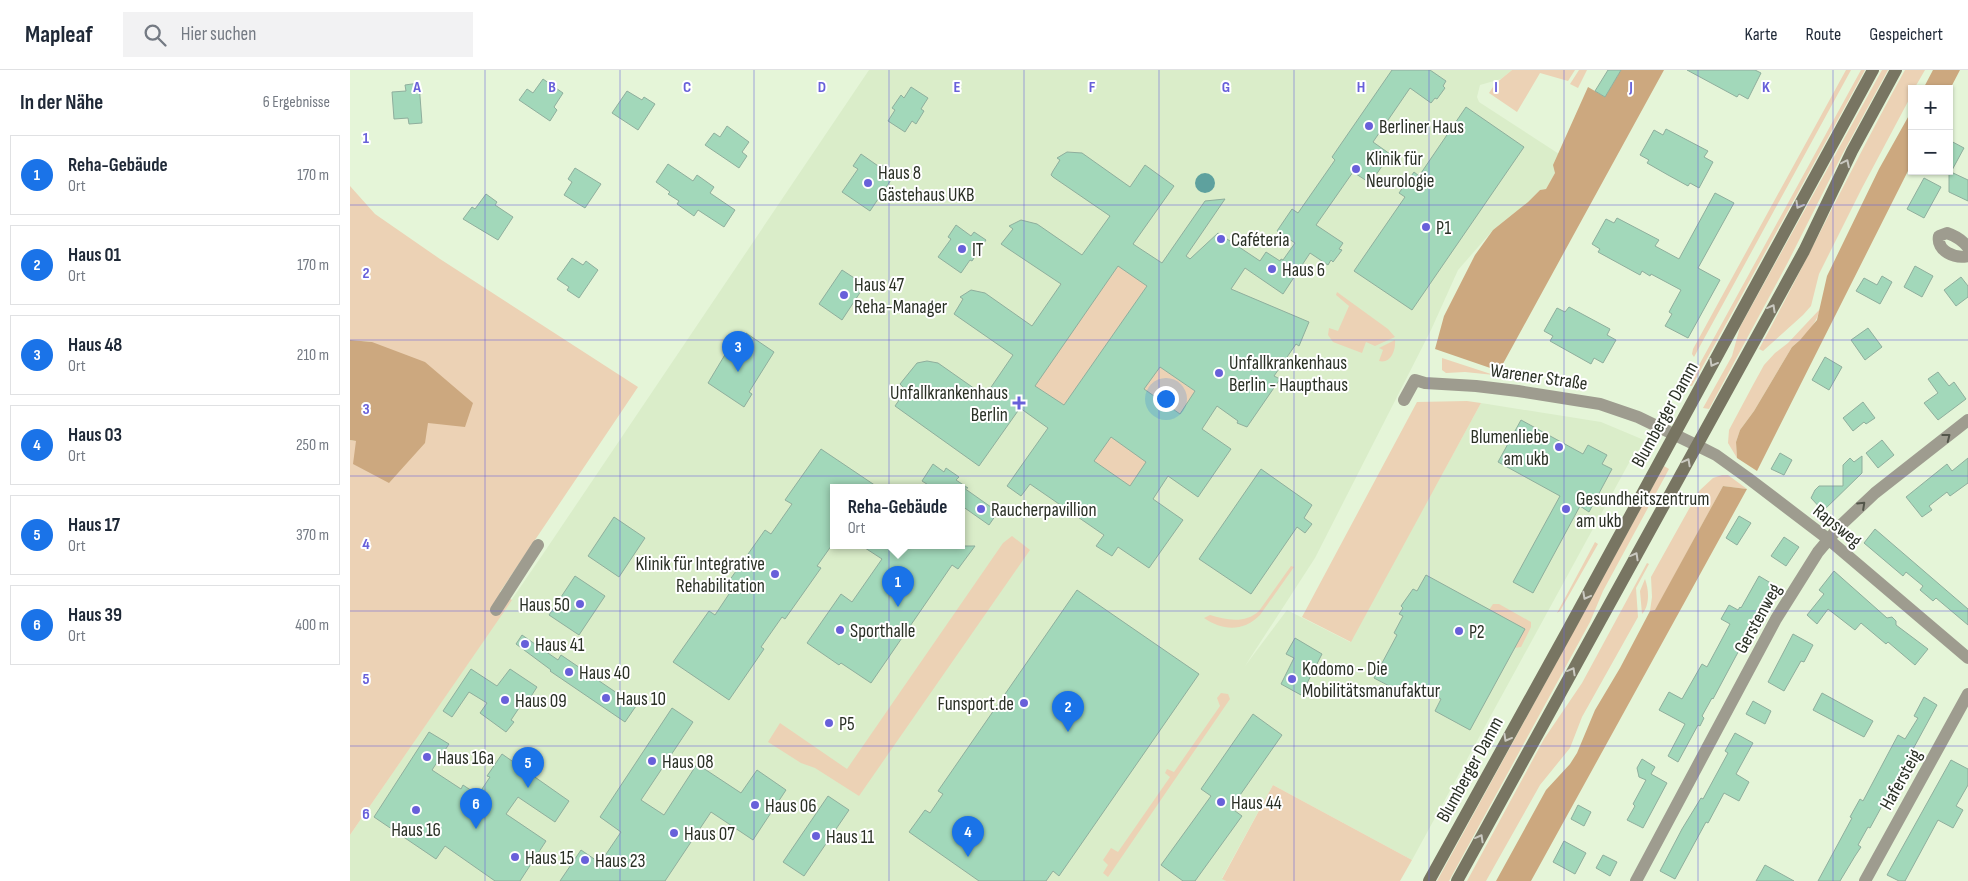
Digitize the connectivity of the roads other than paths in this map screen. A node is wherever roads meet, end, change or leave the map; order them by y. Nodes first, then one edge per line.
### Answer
1 (1873, 70) edge
2 (1896, 70) edge
3 (1968, 247) edge
4 (1968, 256) edge
5 (1404, 400) dead end
6 (1968, 420) edge
7 (1674, 434) junction
8 (1696, 444) junction
9 (1828, 540) junction
10 (538, 545) dead end
11 (496, 610) dead end
12 (1968, 658) edge
13 (1968, 694) edge
14 (1429, 881) edge
15 (1457, 881) edge
16 (1636, 881) edge
17 (1865, 881) edge

1 -> 7 main road, Blumberger Damm
8 -> 2 main road
3 - 4 street
5 - 7 street, Warener Straße
9 -> 6 street, Gerstenweg
7 - 8 street, Rapsweg
7 -> 14 main road, Blumberger Damm
8 - 9 street, Rapsweg
15 -> 8 main road
9 - 12 street, Rapsweg
9 - 16 street, Gerstenweg
10 - 11 street
13 - 17 street, Hafersteig

